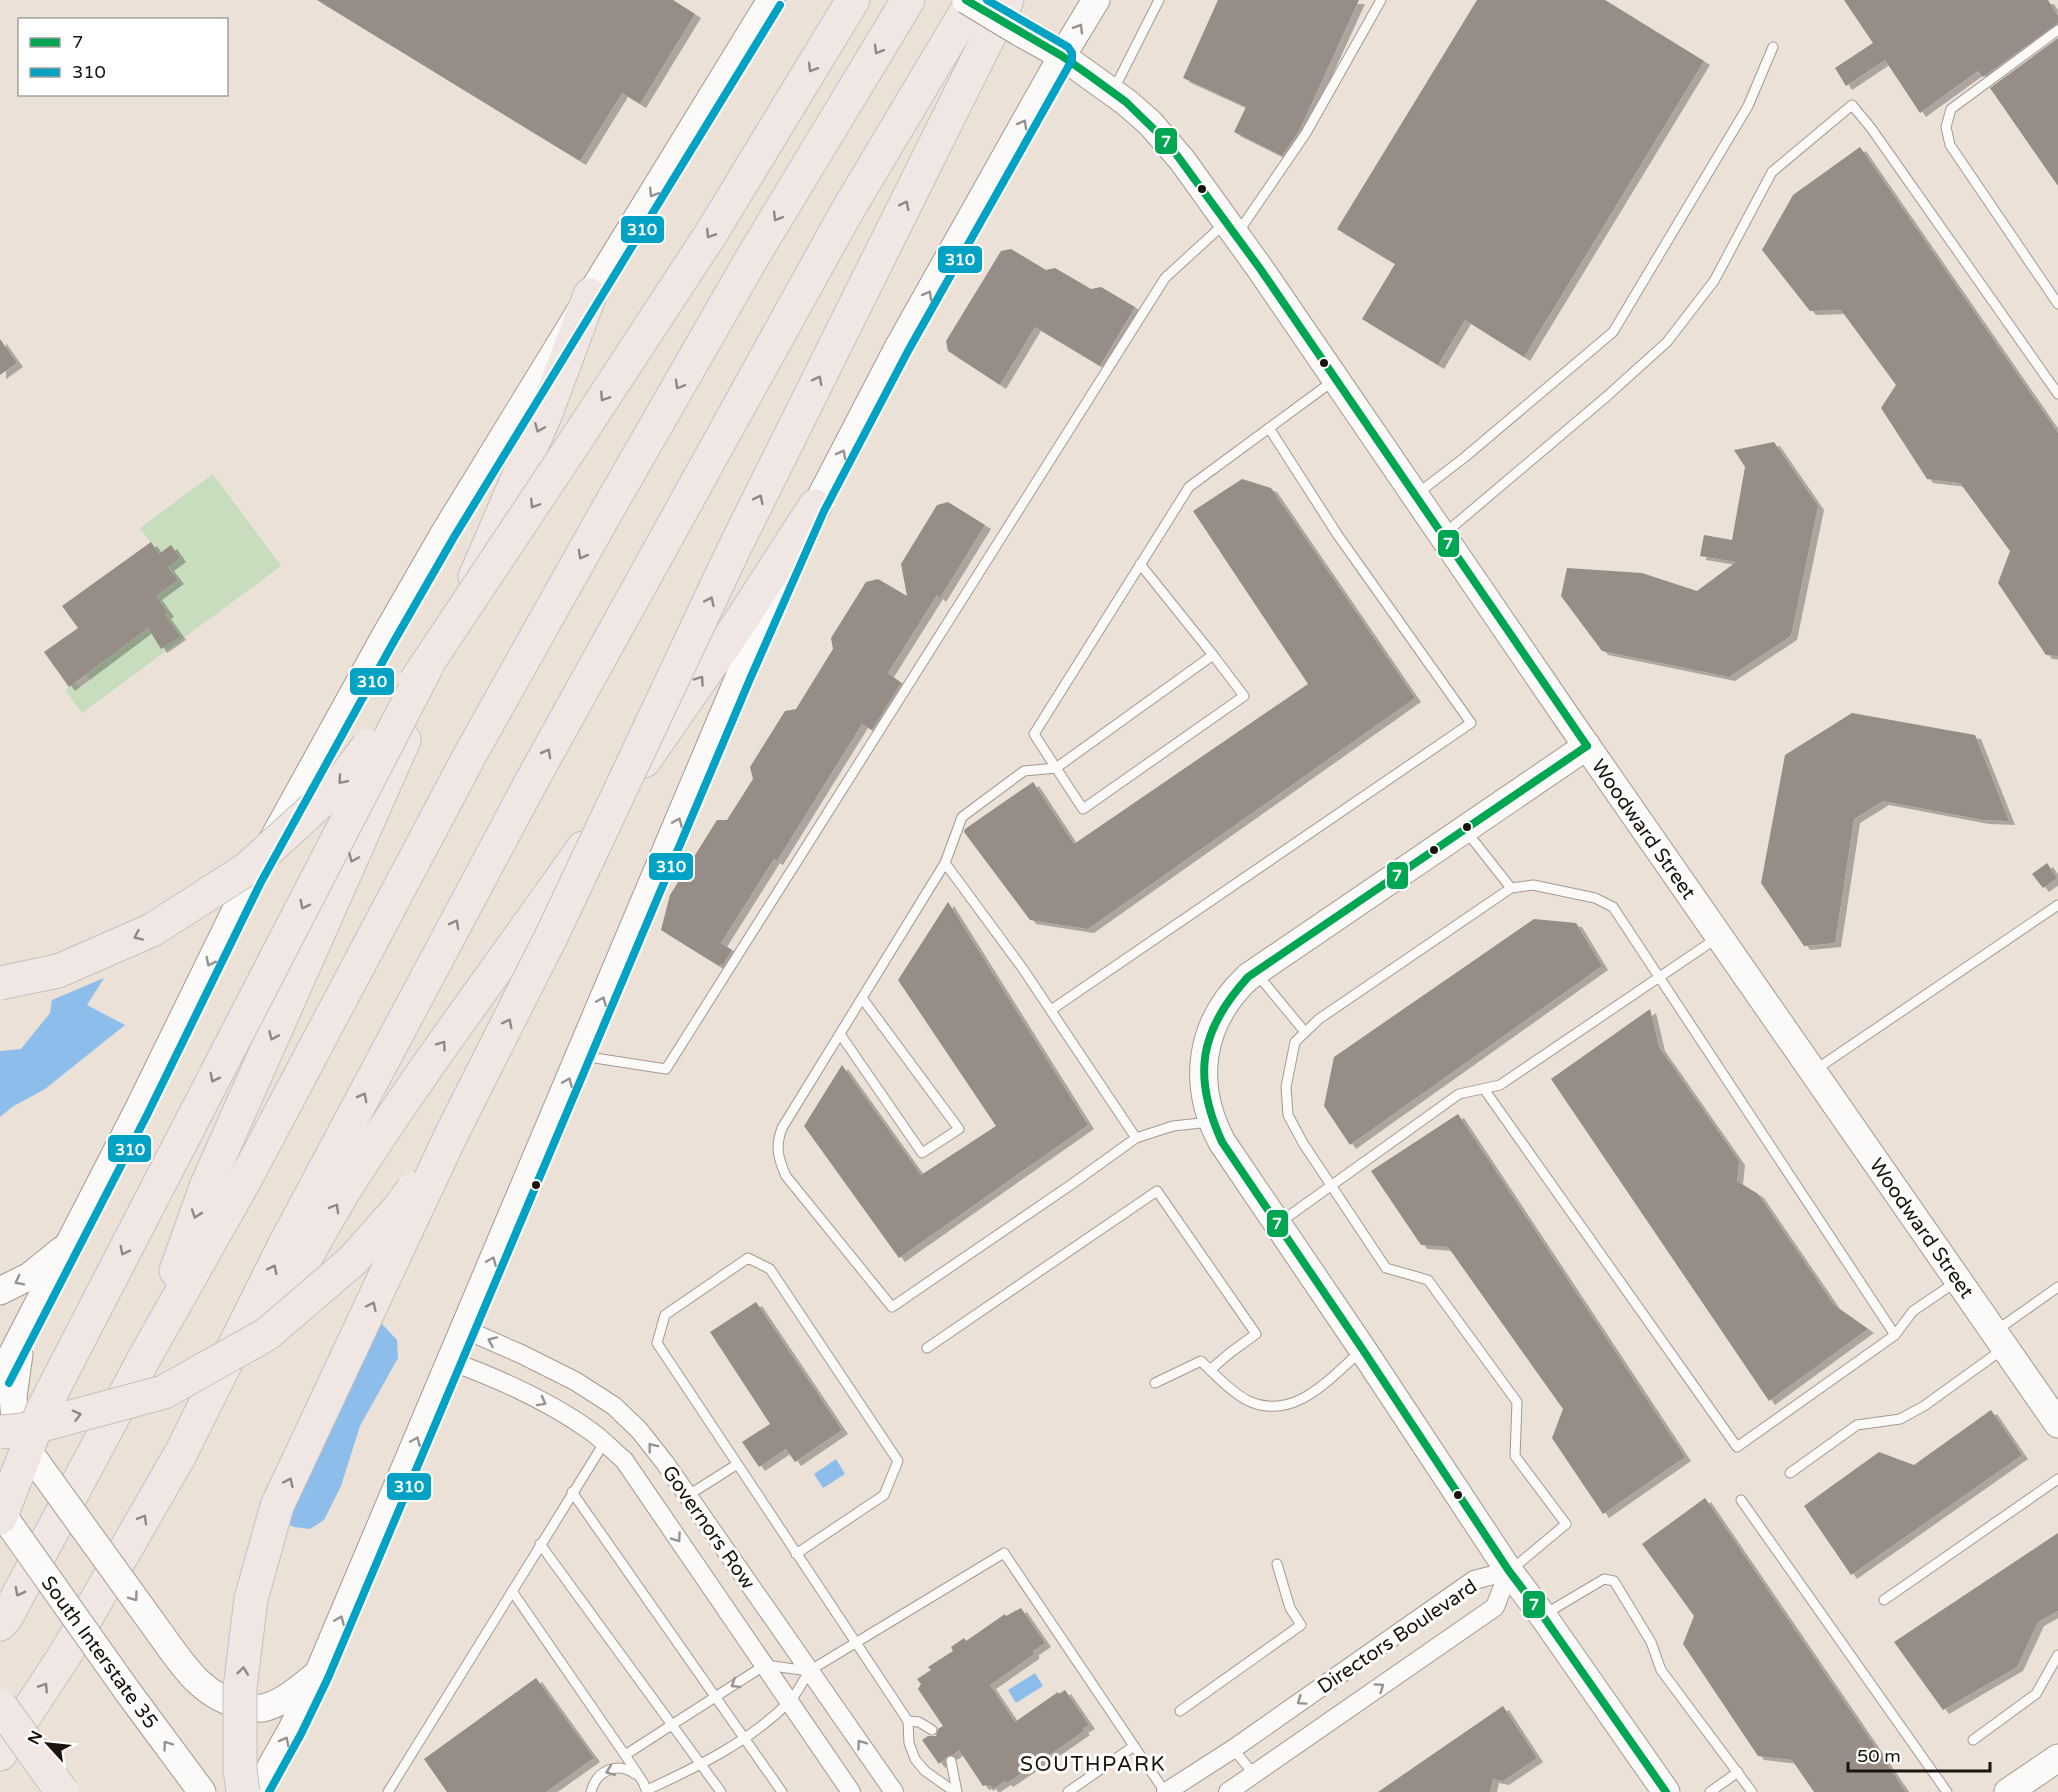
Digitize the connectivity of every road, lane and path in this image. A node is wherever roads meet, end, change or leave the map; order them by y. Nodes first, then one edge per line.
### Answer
1 (771, 0) edge
2 (854, 0) edge
3 (908, 0) edge
4 (966, 0) edge
5 (973, 0) edge
6 (1007, 0) edge
7 (1096, 0) edge
8 (1159, 0) edge
9 (1381, 0) edge
10 (2058, 30) edge
11 (1773, 47) dead end
12 (1062, 56) junction
13 (1112, 92) junction
14 (1231, 229) junction
15 (590, 295) junction
16 (2058, 304) edge
17 (1335, 379) junction
18 (2058, 394) edge
19 (1269, 428) junction
20 (1415, 496) junction
21 (815, 506) junction
22 (1442, 535) junction
23 (1140, 564) junction
24 (1213, 655) junction
25 (427, 666) junction
26 (1587, 746) junction
27 (1056, 768) junction
28 (1465, 829) junction
29 (945, 863) junction
30 (1511, 888) junction
31 (2058, 905) edge
32 (1719, 937) junction
33 (1255, 972) junction
34 (1658, 978) junction
35 (0, 983) edge
36 (862, 998) junction
37 (1051, 1010) junction
38 (1305, 1032) junction
39 (840, 1034) junction
40 (579, 1055) junction
41 (1813, 1072) junction
42 (1484, 1089) junction
43 (1212, 1122) junction
44 (453, 1131) junction
45 (1136, 1138) junction
46 (1332, 1185) junction
47 (1277, 1224) junction
48 (70, 1243) junction
49 (1959, 1280) junction
50 (2058, 1287) edge
51 (0, 1291) edge
52 (464, 1329) junction
53 (1895, 1335) junction
54 (21, 1338) junction
55 (2000, 1339) junction
56 (927, 1348) dead end
57 (1363, 1350) junction
58 (146, 1355) junction
59 (450, 1361) junction
60 (1210, 1370) junction
61 (0, 1378) edge
62 (1155, 1383) dead end
63 (2058, 1424) edge
64 (13, 1440) edge
65 (604, 1443) junction
66 (181, 1453) junction
67 (736, 1465) junction
68 (1790, 1473) dead end
69 (2058, 1479) edge
70 (572, 1492) junction
71 (687, 1496) junction
72 (1741, 1500) dead end
73 (0, 1511) edge
74 (0, 1518) edge
75 (540, 1544) junction
76 (796, 1554) junction
77 (1277, 1564) dead end
78 (1509, 1571) junction
79 (512, 1591) junction
80 (1884, 1600) dead end
81 (1543, 1616) junction
82 (0, 1624) edge
83 (855, 1642) junction
84 (2058, 1655) edge
85 (765, 1665) junction
86 (809, 1671) junction
87 (318, 1674) junction
88 (715, 1696) junction
89 (790, 1701) junction
90 (0, 1705) edge
91 (1180, 1711) dead end
92 (908, 1721) junction
93 (672, 1725) junction
94 (932, 1730) dead end
95 (744, 1738) junction
96 (1973, 1740) dead end
97 (1134, 1746) junction
98 (1233, 1749) junction
99 (0, 1754) edge
100 (625, 1755) junction
101 (2058, 1758) edge
102 (951, 1761) dead end
103 (701, 1765) junction
104 (1738, 1772) junction
105 (1254, 1774) junction
106 (637, 1775) junction
107 (2015, 1790) edge
108 (647, 1791) edge
109 (62, 1792) edge
110 (202, 1792) edge
111 (243, 1792) edge
112 (256, 1792) edge
113 (388, 1792) edge
114 (591, 1792) edge
115 (721, 1792) edge
116 (782, 1792) edge
117 (851, 1792) edge
118 (894, 1792) edge
119 (956, 1792) edge
120 (1068, 1792) edge
121 (1166, 1792) edge
122 (1228, 1792) edge
123 (1666, 1792) edge
124 (1710, 1792) edge
125 (1752, 1792) edge
126 (1947, 1792) edge

1 -> 15 main road
2 -> 25 highway, bridge
3 -> 58 highway
4 - 12 main road, Woodward Street, bridge
66 -> 5 highway
44 -> 6 highway, bridge
12 -> 7 main road
8 - 13 lane
9 - 14 lane
10 - 16 lane
11 - 20 lane
12 - 13 main road, Woodward Street
21 -> 12 main road
13 - 14 main road, Woodward Street
14 - 17 main road, Woodward Street
14 - 40 lane
15 -> 48 main road
15 -> 58 highway
17 - 19 lane
17 - 20 main road, Woodward Street
18 - 22 lane
19 - 23 lane
19 - 37 lane
20 - 22 main road, Woodward Street
40 -> 21 main road
66 -> 21 highway
22 - 26 main road, Woodward Street
23 - 24 lane
23 - 27 lane
24 - 27 lane
24 - 27 lane
25 -> 35 highway, bridge
25 -> 74 highway, bridge
26 - 28 main road
26 - 32 main road, Woodward Street
27 - 29 lane
28 - 30 lane
28 - 33 main road
29 - 36 lane
29 - 37 lane
30 - 34 lane
30 - 38 lane
31 - 41 lane
32 - 34 lane
32 - 41 main road, Woodward Street
33 - 38 lane
33 - 43 main road
34 - 42 lane
34 - 53 lane
36 - 39 lane
36 - 39 lane
37 - 45 lane
38 - 46 lane
39 - 45 lane
52 -> 40 main road
41 - 49 main road, Woodward Street
42 - 46 lane
42 - 53 lane
43 - 45 lane
43 - 47 main road
64 -> 44 highway, bridge
111 -> 44 highway, bridge
46 - 47 lane
46 - 78 lane
47 - 57 main road
48 -> 51 main road
48 - 54 main road
49 - 53 lane
49 - 55 main road, Woodward Street
50 - 55 lane
52 - 59 main road
71 -> 52 street, Governors Row
54 - 61 main road
54 - 64 main road
55 - 63 main road, Woodward Street
55 - 68 lane
56 - 60 lane
57 - 60 lane
57 - 78 main road
58 -> 82 highway
59 -> 65 street, Governors Row
87 -> 59 main road
60 - 62 lane
64 -> 87 main road, bridge
65 - 70 lane
65 -> 85 street, Governors Row
99 -> 66 highway
67 - 71 lane
67 - 76 lane
67 - 76 lane
69 - 80 lane
70 - 75 lane
70 - 88 lane
71 - 86 street, Governors Row
72 - 126 lane
110 -> 73 main road, South Interstate 35, bridge
75 - 79 lane
75 - 93 lane
76 - 83 lane
77 - 91 lane
78 - 81 main road
78 -> 98 street, Directors Boulevard
105 -> 78 street, Directors Boulevard
79 - 100 lane
79 - 113 lane
81 - 104 lane
81 - 123 main road
83 - 86 lane
83 - 92 lane
83 - 97 lane
84 - 96 lane
85 - 86 lane
85 -> 88 lane
85 - 89 street, Governors Row
86 - 89 lane
118 -> 86 street, Governors Row
112 -> 87 main road
88 - 93 lane
88 - 95 lane
89 - 95 lane
89 - 117 street, Governors Row
90 - 109 highway, bridge
92 - 94 lane
92 - 119 lane
93 - 100 lane
93 - 103 lane
95 - 103 lane
95 - 116 lane
97 - 120 lane
97 - 121 lane
98 - 105 lane
98 - 121 street, Directors Boulevard
100 - 106 lane
101 - 107 main road
102 - 119 lane
103 - 108 lane
103 - 115 lane
104 - 124 lane
104 - 125 lane
105 - 122 street, Directors Boulevard
106 - 108 lane
106 -> 114 lane

